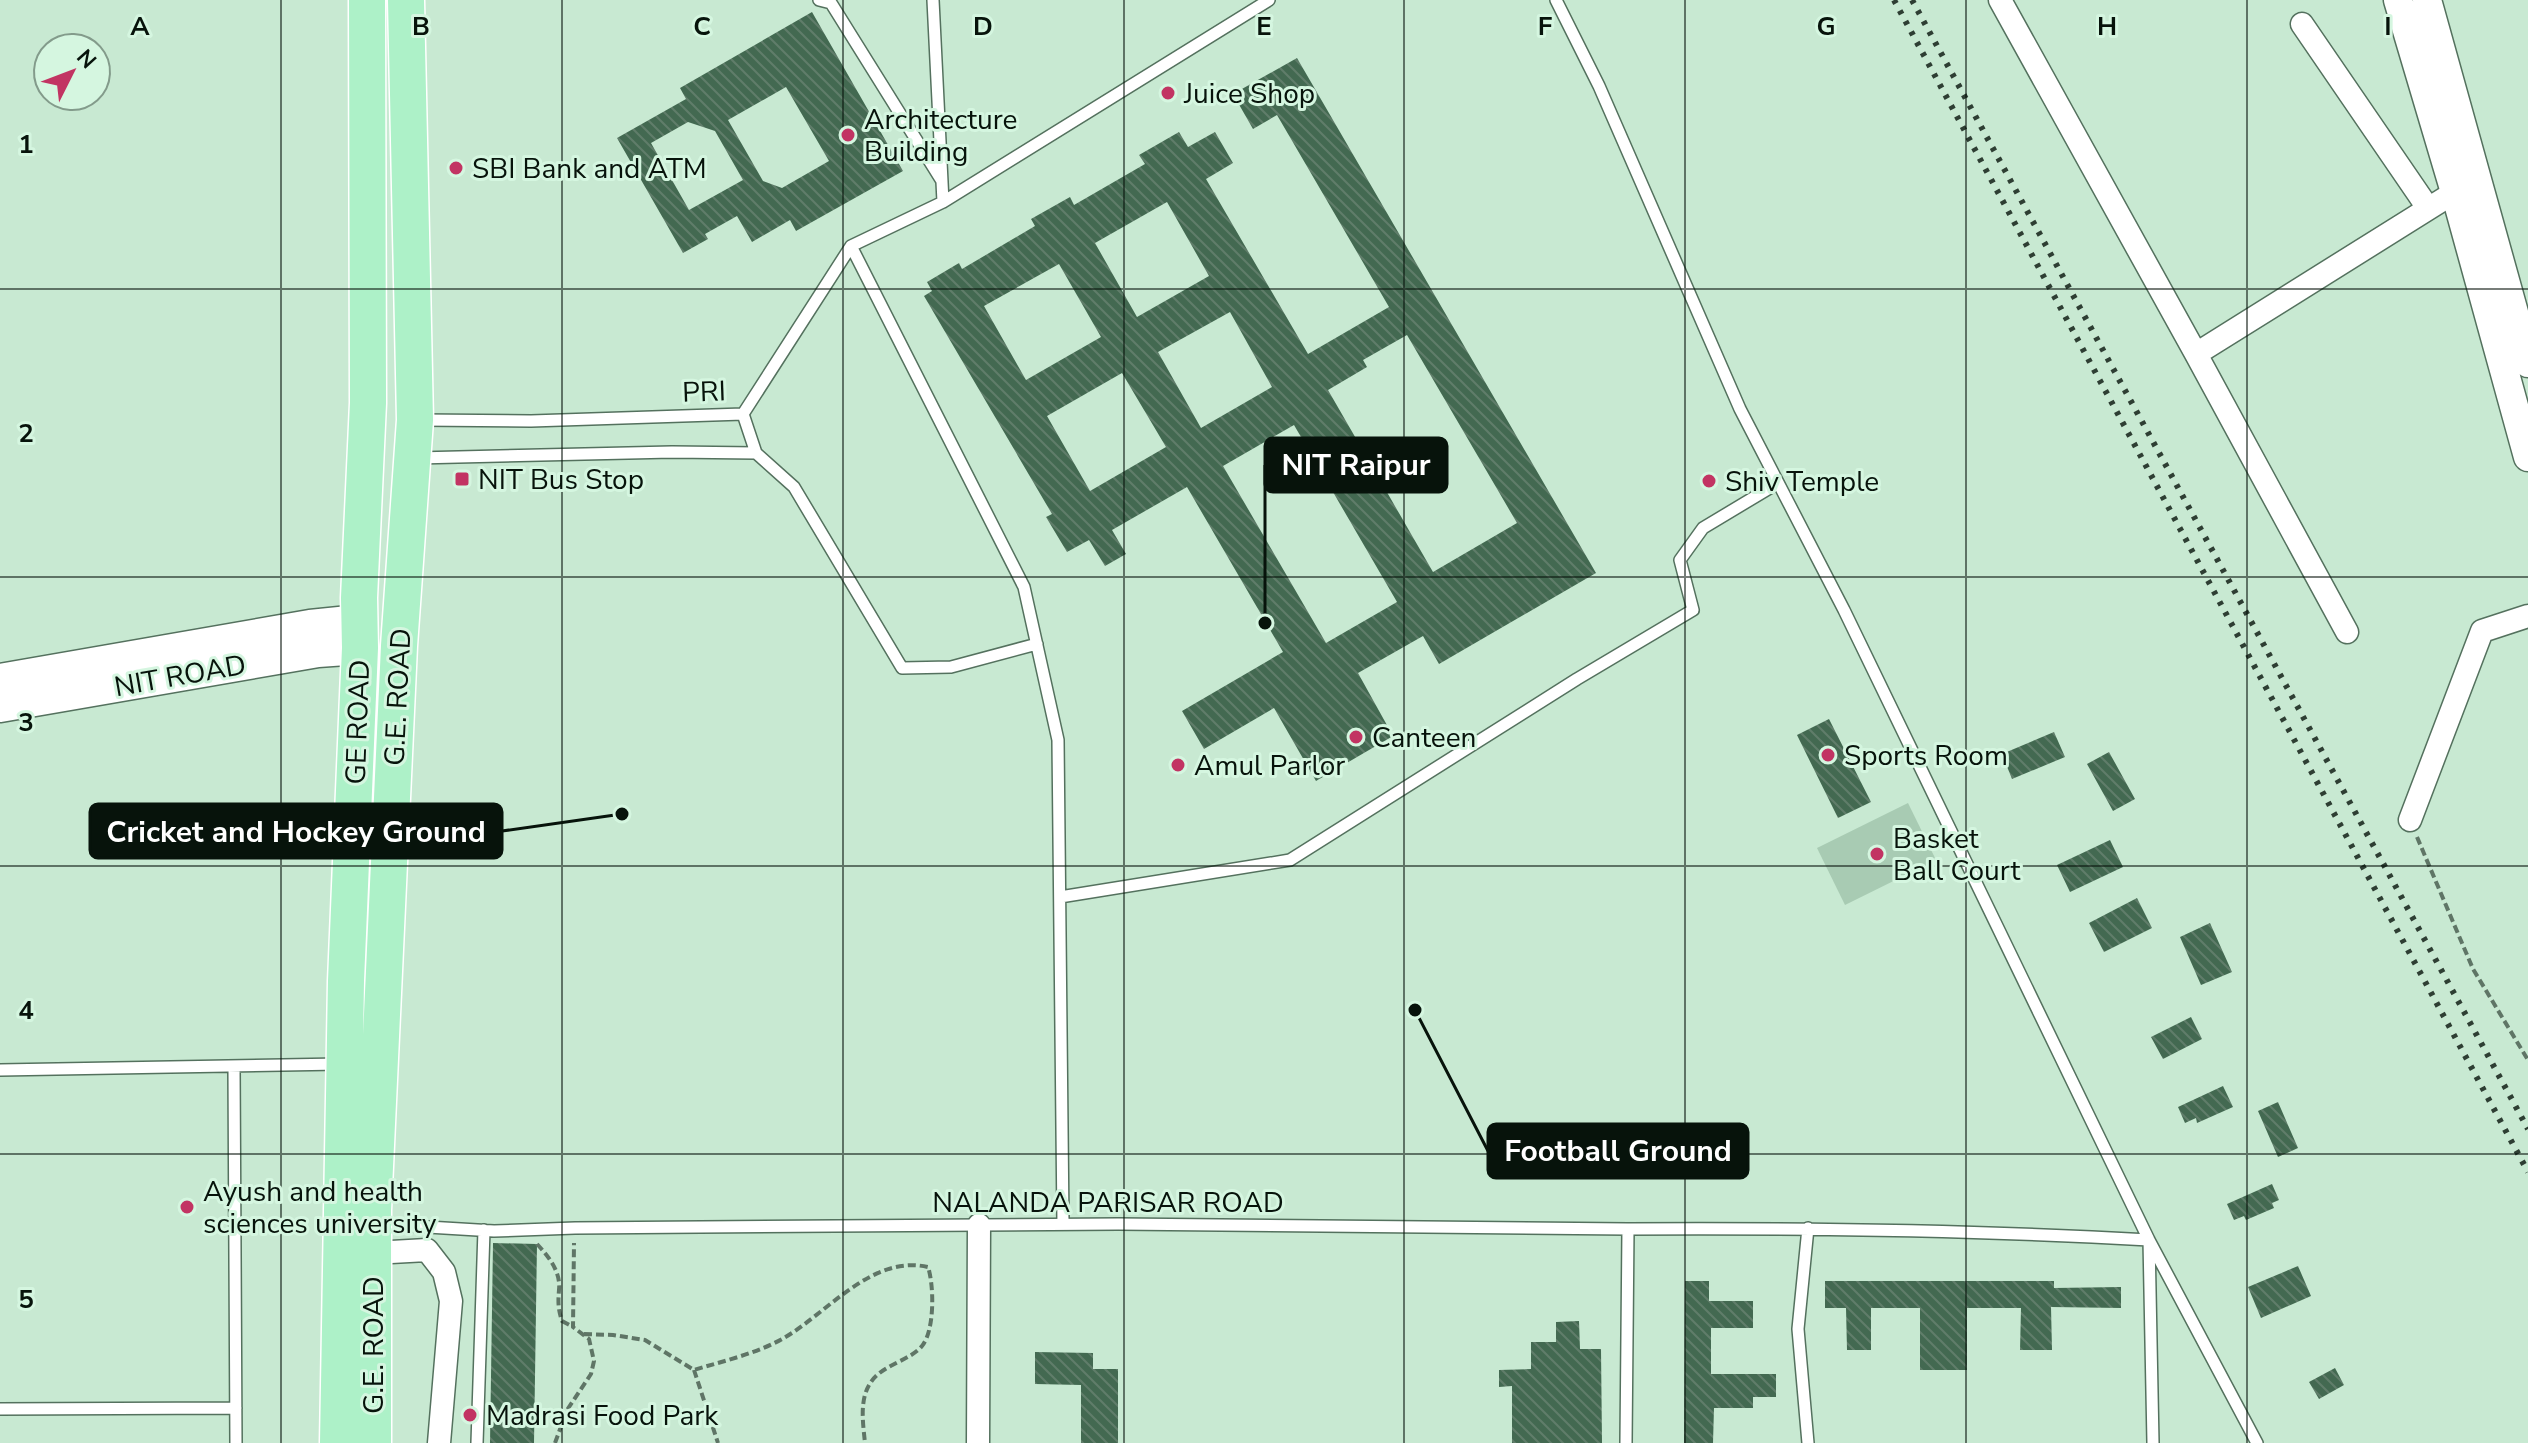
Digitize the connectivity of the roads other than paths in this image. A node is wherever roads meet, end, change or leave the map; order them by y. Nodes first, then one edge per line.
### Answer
1 (367, 0) edge
2 (406, 0) edge
3 (819, 0) edge
4 (933, 0) edge
5 (1269, 0) edge
6 (1556, 0) edge
7 (2000, 0) edge
8 (2398, 0) edge
9 (2427, 0) edge
10 (2302, 24) dead end
11 (942, 181) junction
12 (2466, 188) junction
13 (943, 202) junction
14 (2428, 208) junction
15 (851, 246) junction
16 (2196, 354) junction
17 (2528, 363) edge
18 (367, 414) junction
19 (743, 414) junction
20 (415, 420) junction
21 (365, 453) junction
22 (756, 453) junction
23 (2528, 457) edge
24 (413, 458) junction
25 (1778, 483) junction
26 (2528, 616) edge
27 (2347, 632) dead end
28 (400, 633) junction
29 (360, 634) junction
30 (1037, 644) junction
31 (0, 680) edge
32 (0, 706) edge
33 (2410, 820) road end
34 (1060, 897) junction
35 (345, 1064) junction
36 (234, 1067) junction
37 (0, 1070) edge
38 (1063, 1224) junction
39 (979, 1225) junction
40 (1808, 1228) junction
41 (1628, 1229) junction
42 (484, 1230) junction
43 (373, 1238) junction
44 (2149, 1240) junction
45 (236, 1408) junction
46 (0, 1409) edge
47 (236, 1443) edge
48 (338, 1443) edge
49 (373, 1443) edge
50 (439, 1443) edge
51 (477, 1443) edge
52 (978, 1443) edge
53 (1626, 1443) edge
54 (1808, 1443) edge
55 (2153, 1443) edge
56 (2257, 1443) edge

1 - 18 main road, GE ROAD
2 - 20 main road, G.E. ROAD
3 - 11 lane
4 - 11 lane
5 - 13 lane
6 - 25 lane
7 - 16 street
8 - 12 street
9 - 12 street
10 - 14 street
11 - 13 lane
12 - 14 street
12 - 17 street
12 - 23 street
13 - 15 lane
14 - 16 street
15 - 19 lane, PRI
15 - 30 lane
16 - 27 street
18 - 20 main road
18 - 21 main road, GE ROAD
19 - 20 lane, PRI
19 - 22 lane
20 - 24 main road, G.E. ROAD
21 - 24 main road
21 - 29 main road, GE ROAD
22 - 24 lane
22 - 30 lane
24 - 28 main road, G.E. ROAD
25 - 34 lane
25 - 44 lane
26 - 33 street
28 - 29 main road
28 - 43 main road, G.E. ROAD
29 - 31 main road, NIT ROAD
29 - 32 main road, NIT ROAD
29 - 35 main road, GE ROAD
30 - 34 lane
34 - 38 lane
35 - 36 lane
35 - 48 main road, GE ROAD
36 - 37 lane
36 - 45 lane
38 - 39 lane, NALANDA PARISAR ROAD
38 - 41 lane, NALANDA PARISAR ROAD
39 - 42 lane, NALANDA PARISAR ROAD
39 - 52 street
40 - 41 lane, NALANDA PARISAR ROAD
40 - 44 lane, NALANDA PARISAR ROAD
40 - 54 lane
41 - 53 lane
42 - 43 lane, NALANDA PARISAR ROAD
42 - 51 lane
43 - 49 main road, G.E. ROAD
43 - 50 street
44 - 55 lane
44 - 56 lane
45 - 46 lane
45 - 47 lane

